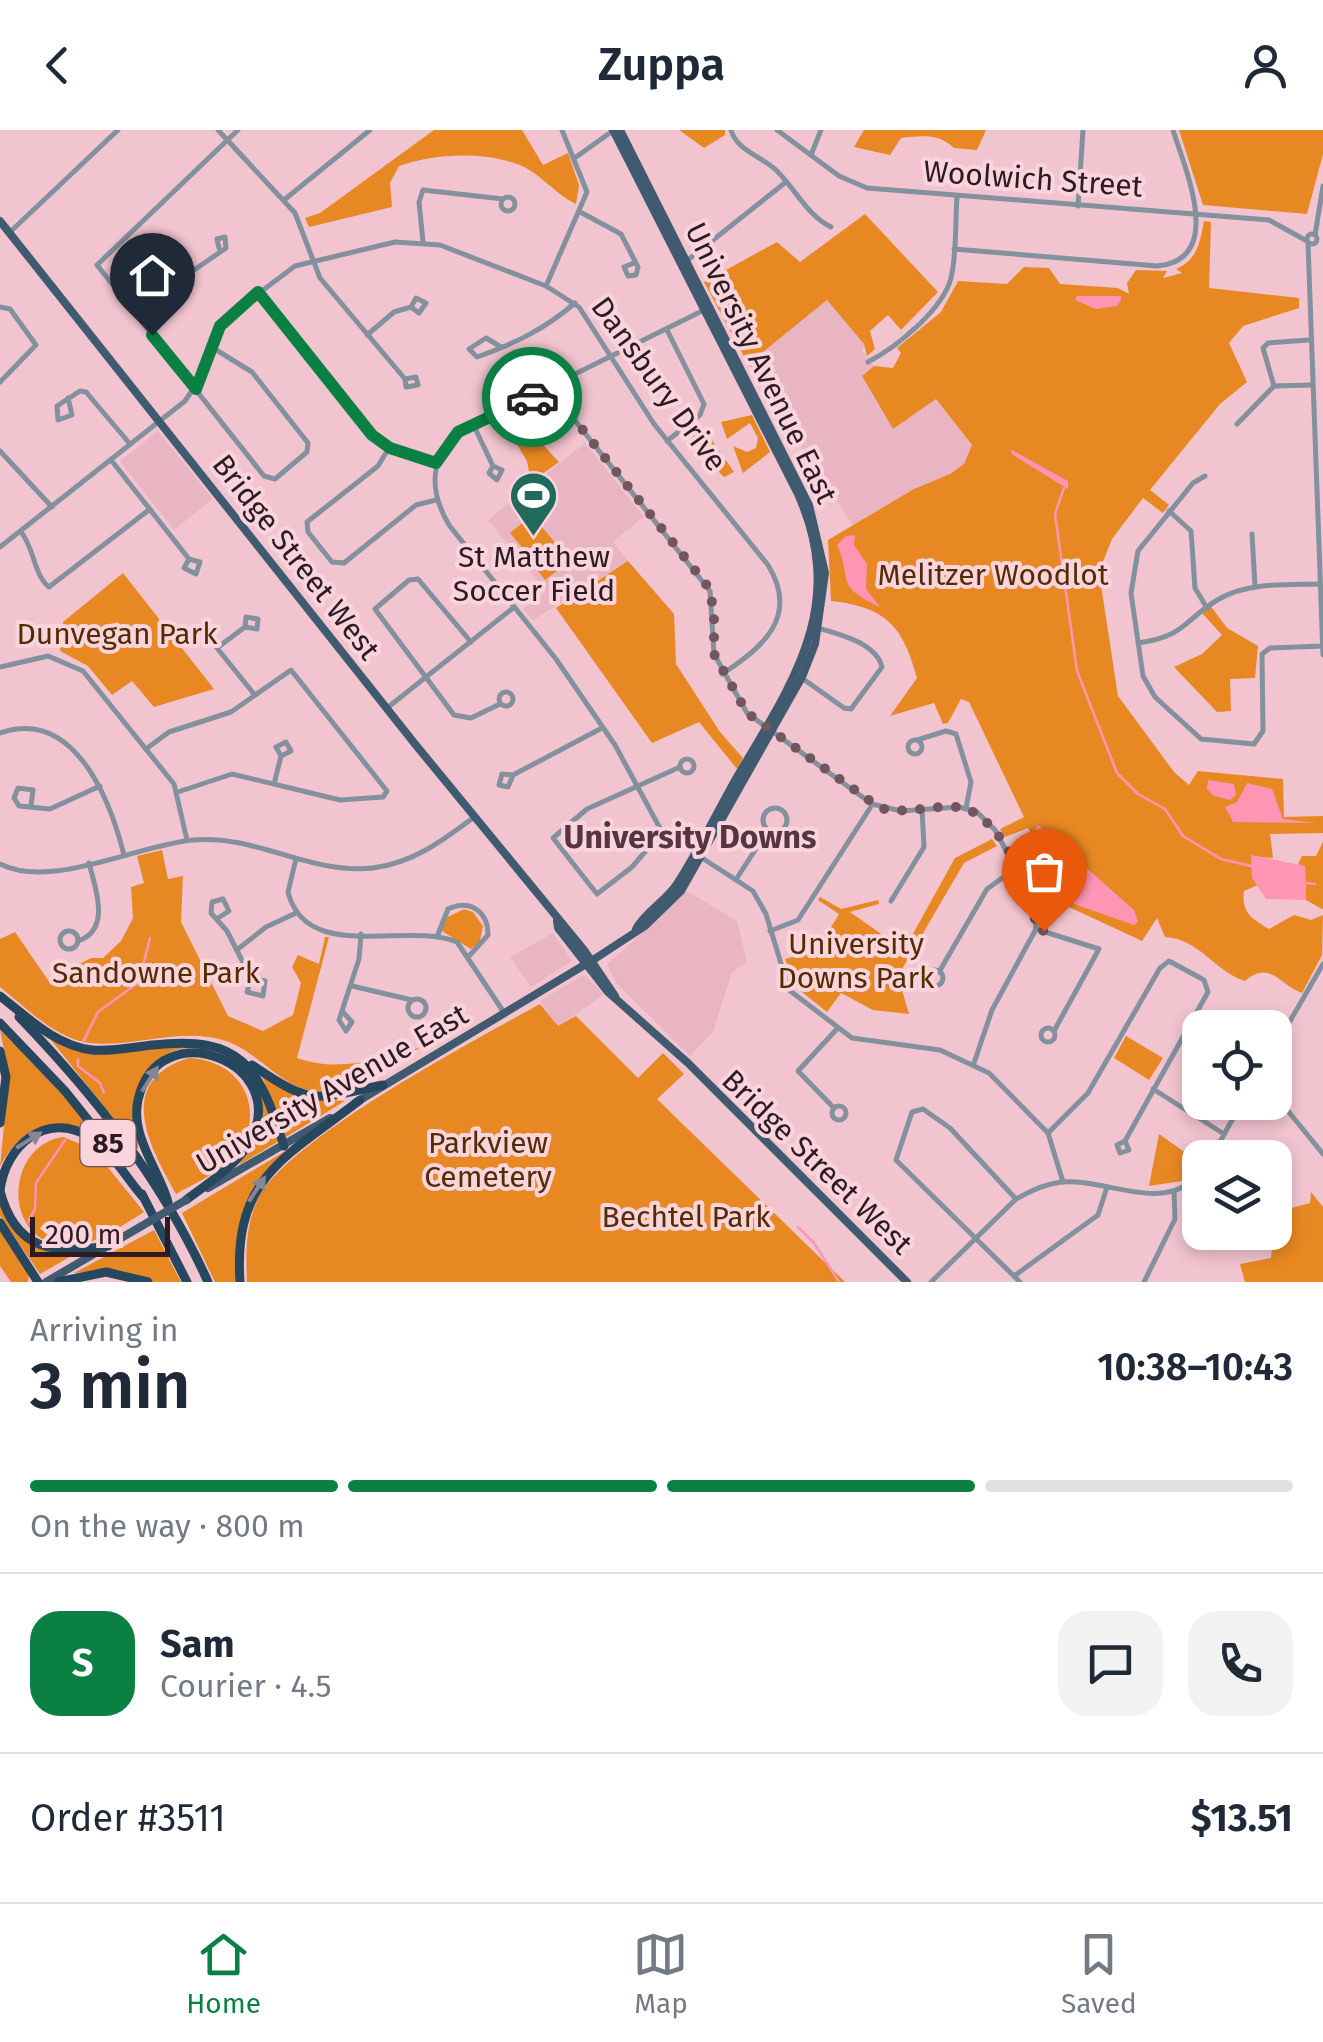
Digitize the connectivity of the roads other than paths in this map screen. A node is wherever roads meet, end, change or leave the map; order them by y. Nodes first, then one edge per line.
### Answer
1 (118, 130) edge
2 (218, 130) edge
3 (238, 130) edge
4 (370, 130) edge
5 (562, 130) edge
6 (615, 130) edge
7 (731, 130) edge
8 (777, 130) edge
9 (821, 130) edge
10 (1082, 130) edge
11 (1173, 130) edge
12 (227, 140) junction
13 (811, 155) junction
14 (576, 157) junction
15 (786, 182) junction
16 (1323, 186) edge
17 (957, 196) junction
18 (503, 199) dead end
19 (284, 200) junction
20 (1078, 206) junction
21 (581, 212) junction
22 (1196, 214) junction
23 (0, 222) edge
24 (831, 227) dead end
25 (9, 234) junction
26 (1314, 240) edge
27 (0, 242) edge
28 (423, 242) junction
29 (220, 248) dead end
30 (954, 250) junction
31 (312, 258) junction
32 (634, 263) dead end
33 (684, 263) junction
34 (546, 286) junction
35 (258, 292) junction
36 (575, 303) junction
37 (411, 306) dead end
38 (0, 307) edge
39 (708, 308) junction
40 (134, 312) junction
41 (666, 329) junction
42 (367, 335) junction
43 (1310, 340) junction
44 (501, 347) junction
45 (213, 348) junction
46 (612, 357) junction
47 (868, 362) dead end
48 (405, 379) dead end
49 (0, 382) edge
50 (1311, 385) junction
51 (1274, 386) junction
52 (196, 389) junction
53 (550, 389) junction
54 (68, 398) junction
55 (159, 420) junction
56 (473, 424) junction
57 (1237, 424) dead end
58 (667, 441) junction
59 (130, 444) junction
60 (390, 448) junction
61 (0, 452) edge
62 (111, 460) junction
63 (436, 463) junction
64 (493, 466) dead end
65 (1205, 476) dead end
66 (436, 500) junction
67 (52, 507) junction
68 (150, 508) junction
69 (1169, 512) junction
70 (1319, 518) edge
71 (21, 532) junction
72 (1252, 534) dead end
73 (0, 547) edge
74 (189, 559) dead end
75 (1320, 584) junction
76 (1255, 586) junction
77 (514, 608) junction
78 (1206, 608) junction
79 (244, 627) dead end
80 (817, 628) junction
81 (470, 642) junction
82 (1138, 643) junction
83 (1323, 646) edge
84 (1323, 655) edge
85 (0, 667) edge
86 (722, 674) junction
87 (799, 676) junction
88 (425, 678) junction
89 (254, 694) junction
90 (500, 704) dead end
91 (387, 708) junction
92 (602, 728) junction
93 (769, 730) junction
94 (0, 733) edge
95 (917, 740) dead end
96 (146, 748) junction
97 (281, 756) dead end
98 (680, 767) dead end
99 (513, 775) dead end
100 (274, 784) junction
101 (636, 785) junction
102 (100, 786) junction
103 (178, 792) junction
104 (872, 804) junction
105 (31, 805) junction
106 (966, 808) junction
107 (922, 810) junction
108 (474, 818) junction
109 (768, 830) junction
110 (662, 832) junction
111 (187, 840) junction
112 (124, 854) junction
113 (699, 855) junction
114 (296, 858) junction
115 (89, 862) junction
116 (0, 864) edge
117 (1016, 868) junction
118 (737, 878) junction
119 (891, 901) dead end
120 (296, 914) junction
121 (218, 918) dead end
122 (1036, 929) junction
123 (770, 931) junction
124 (360, 934) junction
125 (437, 936) junction
126 (78, 941) dead end
127 (238, 949) junction
128 (470, 955) junction
129 (589, 962) junction
130 (1323, 964) edge
131 (940, 972) dead end
132 (251, 978) junction
133 (352, 986) junction
134 (0, 997) edge
135 (412, 1000) dead end
136 (342, 1010) dead end
137 (505, 1014) junction
138 (1292, 1018) edge
139 (0, 1024) edge
140 (837, 1029) junction
141 (1054, 1031) dead end
142 (0, 1051) edge
143 (246, 1061) junction
144 (974, 1063) junction
145 (383, 1085) junction
146 (1152, 1089) junction
147 (360, 1100) junction
148 (834, 1108) dead end
149 (1292, 1117) edge
150 (1232, 1120) edge
151 (0, 1123) edge
152 (1048, 1133) junction
153 (1224, 1134) junction
154 (1221, 1140) edge
155 (1125, 1141) dead end
156 (284, 1146) junction
157 (1323, 1154) edge
158 (1063, 1182) junction
159 (1182, 1186) edge
160 (1107, 1187) junction
161 (1174, 1192) junction
162 (143, 1197) junction
163 (1016, 1199) junction
164 (186, 1200) junction
165 (168, 1202) junction
166 (0, 1223) edge
167 (976, 1238) junction
168 (108, 1246) junction
169 (1014, 1276) junction
170 (38, 1282) edge
171 (46, 1282) edge
172 (58, 1282) edge
173 (148, 1282) edge
174 (187, 1282) edge
175 (208, 1282) edge
176 (240, 1282) edge
177 (907, 1282) edge
178 (932, 1282) edge
179 (1020, 1282) edge
180 (1144, 1282) edge

1 - 25 street
2 - 12 street
3 - 12 street
4 - 19 street
5 - 14 street
6 - 14 street
6 - 33 main road, University Avenue East
7 - 15 street
8 - 13 street, Woolwich Street
9 - 13 street
10 - 20 street
11 - 22 street
12 - 19 street
12 - 40 street
13 - 17 street, Woolwich Street
14 - 21 street
15 - 24 street
15 - 33 street
16 - 26 street
17 - 20 street, Woolwich Street
17 - 30 street
18 - 28 street
19 - 31 street
20 - 22 street, Woolwich Street
21 - 32 street
21 - 34 street
22 - 26 street, Woolwich Street
22 - 30 street
23 - 25 main road, Bridge Street West
25 - 27 main road
25 - 55 main road, Bridge Street West
26 - 43 street
28 - 31 street, Dansbury Drive
28 - 34 street, Dansbury Drive
29 - 40 street
30 - 47 street
31 - 35 street, Dansbury Drive
31 - 42 street
33 - 39 main road, University Avenue East
34 - 36 street, Dansbury Drive
35 - 45 street, Dansbury Drive
35 - 60 street
36 - 44 street
36 - 46 street, Dansbury Drive
37 - 42 street
38 - 49 street
39 - 41 street
39 - 80 main road, University Avenue East
40 - 52 street
41 - 46 street
41 - 58 street
42 - 48 street
43 - 50 street
43 - 51 street
44 - 44 street
45 - 52 street, Dansbury Drive
45 - 52 street
46 - 53 street
46 - 58 street, Dansbury Drive
50 - 51 street
50 - 70 street
51 - 57 street
52 - 55 street, Dansbury Drive
53 - 56 street
53 - 86 street
54 - 54 street
54 - 59 street
55 - 59 street, Dansbury Drive
55 - 91 main road, Bridge Street West
56 - 63 street
56 - 64 street
58 - 86 street, Dansbury Drive
59 - 62 street, Dansbury Drive
60 - 63 street
60 - 66 street
61 - 67 street
62 - 67 street, Dansbury Drive
62 - 68 street
63 - 66 street
65 - 69 street
66 - 77 street
67 - 71 street, Dansbury Drive
68 - 71 street
68 - 74 street
69 - 78 street
69 - 82 street
70 - 75 street
71 - 73 street, Dansbury Drive
72 - 76 street
75 - 76 street
75 - 83 street
76 - 78 street
77 - 81 street
77 - 92 street
78 - 82 street
79 - 89 street
80 - 87 main road, University Avenue East
80 - 87 street
81 - 88 street
81 - 88 street
82 - 83 street
83 - 84 street
85 - 96 street
86 - 93 street
87 - 93 main road, University Avenue East
88 - 90 street
88 - 91 street
89 - 96 street
89 - 100 street
91 - 108 main road, Bridge Street West
92 - 99 street
92 - 101 street
93 - 104 street
93 - 113 main road, University Avenue East
94 - 102 street
95 - 106 street
96 - 103 street
97 - 100 street
98 - 101 street
100 - 103 street
101 - 110 street
101 - 110 street
102 - 105 street
102 - 112 street
103 - 111 street
104 - 107 street
104 - 123 street
105 - 105 street
106 - 107 street
106 - 117 street
107 - 119 street
108 - 114 street
108 - 129 main road, Bridge Street West
109 - 109 street
109 - 118 street
110 - 113 street
111 - 112 street
111 - 114 street
112 - 115 street
113 - 118 street
113 - 129 main road, University Avenue East
114 - 120 street
115 - 116 street
115 - 126 street
117 - 122 street
117 - 131 street
118 - 123 street
120 - 124 street
120 - 127 street
121 - 127 street
122 - 141 street
122 - 144 street
123 - 140 street
124 - 125 street
124 - 133 street
125 - 128 street
125 - 128 street
127 - 132 street
128 - 137 street
129 - 137 main road, University Avenue East
129 - 177 main road, Bridge Street West
130 - 138 street
132 - 132 street
133 - 135 street
133 - 136 street
134 - 143 highway
134 - 165 highway, 85
137 - 145 main road, University Avenue East
139 - 162 highway, 85
140 - 144 street
140 - 148 street
142 - 151 highway
143 - 145 highway
143 - 156 highway
144 - 152 street
145 - 147 main road, University Avenue East
146 - 152 street
146 - 153 street
146 - 155 street
147 - 156 main road, University Avenue East
176 -> 147 highway
149 - 157 street
150 - 153 street
152 - 158 street
153 - 154 street
156 - 164 main road, University Avenue East
158 - 160 street
158 - 163 street
159 - 161 street
160 - 161 street
160 - 169 street
161 - 180 street
168 -> 162 highway
162 - 174 highway, 85
163 - 167 street
163 - 167 street
165 -> 164 highway
164 - 168 main road, University Avenue East, bridge
165 - 175 highway, 85
166 - 170 highway
167 - 169 street
167 - 178 street
168 - 171 main road, University Avenue East
169 - 179 street
172 - 173 highway

